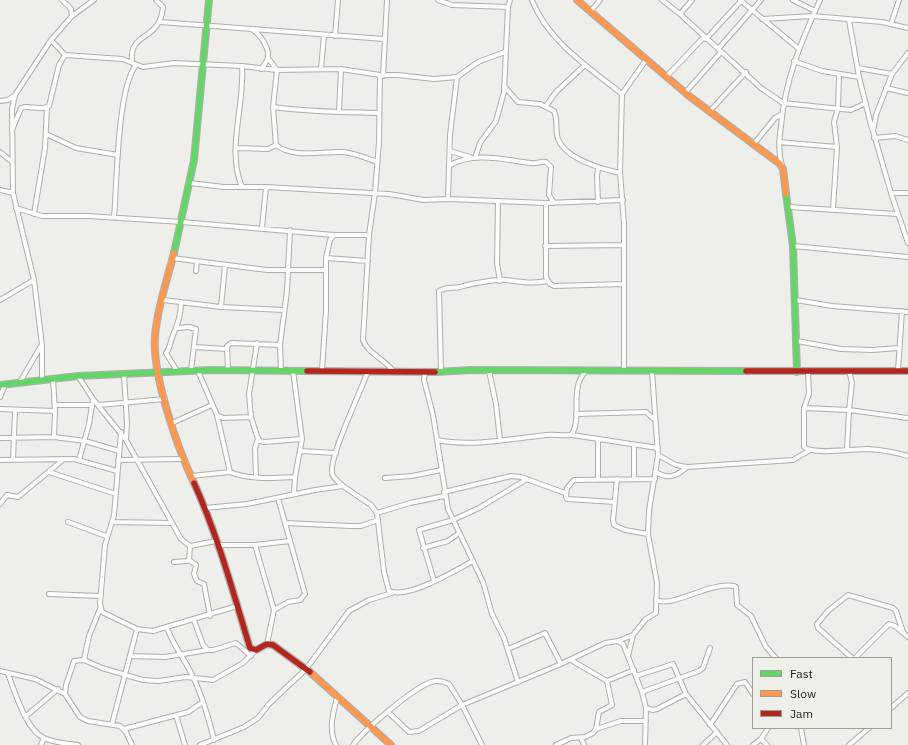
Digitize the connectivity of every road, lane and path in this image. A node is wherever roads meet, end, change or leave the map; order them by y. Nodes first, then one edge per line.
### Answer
1 (62, 0) edge
2 (94, 0) edge
3 (156, 0) edge
4 (209, 0) edge
5 (338, 0) edge
6 (387, 0) edge
7 (438, 0) edge
8 (510, 0) edge
9 (532, 0) edge
10 (577, 0) edge
11 (600, 0) edge
12 (662, 0) edge
13 (692, 0) edge
14 (740, 0) edge
15 (760, 0) edge
16 (793, 0) edge
17 (820, 0) edge
18 (899, 0) edge
19 (508, 7) junction
20 (752, 11) junction
21 (590, 12) junction
22 (680, 14) junction
23 (814, 14) junction
24 (72, 16) junction
25 (762, 19) junction
26 (849, 20) junction
27 (160, 22) junction
28 (890, 24) junction
29 (207, 26) junction
30 (908, 28) edge
31 (252, 29) junction
32 (324, 35) junction
33 (335, 36) junction
34 (705, 38) junction
35 (384, 39) junction
36 (51, 40) junction
37 (798, 48) junction
38 (720, 50) junction
39 (505, 52) junction
40 (908, 53) edge
41 (65, 55) junction
42 (268, 58) junction
43 (646, 60) junction
44 (906, 60) edge
45 (132, 61) junction
46 (794, 61) junction
47 (585, 64) junction
48 (136, 65) junction
49 (203, 66) junction
50 (242, 66) junction
51 (320, 68) junction
52 (858, 68) junction
53 (261, 69) junction
54 (341, 69) junction
55 (277, 70) junction
56 (746, 72) junction
57 (892, 74) junction
58 (839, 75) junction
59 (382, 76) junction
60 (457, 76) junction
61 (666, 77) junction
62 (859, 77) junction
63 (451, 79) junction
64 (455, 83) junction
65 (504, 86) junction
66 (886, 88) junction
67 (685, 92) junction
68 (908, 93) edge
69 (622, 94) junction
70 (15, 95) junction
71 (0, 101) edge
72 (783, 103) junction
73 (866, 103) junction
74 (546, 106) junction
75 (47, 107) junction
76 (273, 107) junction
77 (838, 108) junction
78 (339, 111) junction
79 (709, 112) junction
80 (378, 113) junction
81 (782, 114) junction
82 (12, 130) junction
83 (873, 131) junction
84 (46, 134) junction
85 (874, 138) junction
86 (908, 140) edge
87 (779, 142) junction
88 (276, 144) junction
89 (753, 145) junction
90 (837, 147) junction
91 (237, 148) junction
92 (450, 151) junction
93 (0, 152) edge
94 (118, 155) junction
95 (470, 157) junction
96 (475, 158) junction
97 (12, 161) junction
98 (377, 162) junction
99 (449, 166) junction
100 (598, 168) junction
101 (783, 169) junction
102 (620, 173) junction
103 (190, 183) junction
104 (242, 187) junction
105 (266, 187) junction
106 (0, 190) edge
107 (13, 193) junction
108 (375, 193) junction
109 (891, 193) junction
110 (908, 193) edge
111 (448, 199) junction
112 (623, 200) junction
113 (498, 202) junction
114 (598, 202) junction
115 (546, 203) junction
116 (554, 203) junction
117 (789, 207) junction
118 (16, 208) junction
119 (833, 209) junction
120 (34, 214) junction
121 (897, 214) junction
122 (114, 218) junction
123 (182, 222) junction
124 (262, 228) junction
125 (290, 230) junction
126 (334, 235) junction
127 (369, 236) junction
128 (908, 243) edge
129 (624, 245) junction
130 (546, 246) junction
131 (793, 246) junction
132 (908, 257) edge
133 (172, 258) junction
134 (326, 258) junction
135 (368, 261) junction
136 (197, 262) junction
137 (225, 265) junction
138 (288, 270) junction
139 (326, 270) junction
140 (196, 271) dead end
141 (34, 280) junction
142 (500, 281) junction
143 (547, 281) junction
144 (624, 284) junction
145 (0, 300) edge
146 (163, 300) junction
147 (796, 300) junction
148 (181, 302) junction
149 (221, 307) junction
150 (284, 310) junction
151 (902, 311) junction
152 (908, 312) edge
153 (178, 328) junction
154 (796, 341) junction
155 (257, 343) junction
156 (42, 345) junction
157 (280, 345) junction
158 (194, 347) junction
159 (899, 348) junction
160 (227, 349) junction
161 (322, 370) junction
162 (177, 371) junction
163 (194, 371) junction
164 (228, 371) junction
165 (254, 371) junction
166 (281, 371) junction
167 (293, 371) junction
168 (368, 371) junction
169 (393, 371) junction
170 (441, 371) junction
171 (489, 371) junction
172 (624, 371) junction
173 (848, 371) junction
174 (898, 371) junction
175 (908, 371) edge
176 (425, 372) junction
177 (584, 372) junction
178 (652, 372) junction
179 (797, 372) junction
180 (808, 372) junction
181 (158, 373) junction
182 (124, 374) junction
183 (78, 376) junction
184 (53, 379) junction
185 (42, 380) junction
186 (20, 382) junction
187 (3, 385) edge
188 (0, 397) edge
189 (93, 399) junction
190 (165, 399) junction
191 (126, 403) junction
192 (55, 405) junction
193 (92, 405) junction
194 (99, 405) junction
195 (212, 405) junction
196 (804, 408) junction
197 (0, 409) edge
198 (15, 410) junction
199 (849, 410) junction
200 (56, 411) junction
201 (576, 414) junction
202 (217, 416) junction
203 (251, 417) junction
204 (908, 418) edge
205 (655, 420) junction
206 (172, 423) junction
207 (121, 432) junction
208 (572, 435) junction
209 (54, 437) junction
210 (0, 438) edge
211 (15, 438) junction
212 (258, 439) junction
213 (302, 439) junction
214 (126, 440) junction
215 (437, 440) junction
216 (500, 440) junction
217 (598, 440) junction
218 (84, 441) junction
219 (634, 445) junction
220 (804, 447) junction
221 (658, 448) junction
222 (119, 450) junction
223 (810, 450) junction
224 (848, 450) junction
225 (300, 451) junction
226 (336, 453) junction
227 (658, 455) junction
228 (801, 456) junction
229 (908, 456) edge
230 (65, 458) junction
231 (183, 459) junction
232 (0, 460) edge
233 (13, 460) junction
234 (79, 460) junction
235 (118, 460) junction
236 (137, 460) junction
237 (687, 467) junction
238 (441, 470) junction
239 (117, 471) junction
240 (49, 472) junction
241 (230, 472) junction
242 (656, 472) junction
243 (191, 476) junction
244 (256, 477) junction
245 (295, 477) junction
246 (385, 478) dead end
247 (526, 479) junction
248 (616, 479) junction
249 (634, 479) junction
250 (655, 479) junction
251 (598, 480) junction
252 (343, 486) junction
253 (566, 493) junction
254 (116, 494) junction
255 (294, 494) junction
256 (444, 494) junction
257 (278, 498) junction
258 (615, 502) junction
259 (0, 504) edge
260 (205, 508) junction
261 (377, 513) junction
262 (378, 520) junction
263 (453, 520) junction
264 (68, 522) dead end
265 (112, 522) junction
266 (172, 523) junction
267 (285, 523) junction
268 (459, 533) junction
269 (648, 534) junction
270 (106, 536) junction
271 (290, 541) junction
272 (217, 543) junction
273 (255, 545) junction
274 (190, 546) junction
275 (423, 548) junction
276 (189, 560) junction
277 (473, 561) junction
278 (174, 562) dead end
279 (434, 581) junction
280 (393, 593) junction
281 (49, 594) dead end
282 (100, 596) junction
283 (656, 600) junction
284 (237, 606) junction
285 (100, 609) junction
286 (274, 610) junction
287 (210, 616) junction
288 (194, 620) junction
289 (167, 628) junction
290 (137, 629) junction
291 (903, 632) junction
292 (633, 635) junction
293 (908, 637) edge
294 (618, 641) junction
295 (267, 644) junction
296 (710, 648) dead end
297 (508, 649) junction
298 (208, 650) junction
299 (256, 650) junction
300 (180, 655) junction
301 (130, 656) junction
302 (251, 656) junction
303 (628, 656) junction
304 (775, 657) edge
305 (852, 657) edge
306 (854, 657) edge
307 (84, 660) junction
308 (571, 660) junction
309 (561, 664) junction
310 (306, 668) junction
311 (634, 670) junction
312 (0, 671) edge
313 (8, 674) junction
314 (124, 675) junction
315 (636, 676) junction
316 (193, 677) junction
317 (679, 679) junction
318 (608, 681) junction
319 (518, 682) junction
320 (58, 689) junction
321 (642, 692) junction
322 (752, 692) edge
323 (908, 693) edge
324 (65, 694) junction
325 (686, 694) junction
326 (337, 698) junction
327 (203, 702) junction
328 (462, 704) junction
329 (892, 707) edge
330 (646, 708) junction
331 (388, 712) junction
332 (176, 715) junction
333 (26, 716) junction
334 (646, 721) junction
335 (112, 724) junction
336 (710, 725) junction
337 (370, 727) junction
338 (124, 729) junction
339 (596, 729) junction
340 (767, 729) edge
341 (801, 729) edge
342 (867, 729) edge
343 (717, 732) junction
344 (44, 738) junction
345 (581, 738) junction
346 (761, 739) junction
347 (214, 740) junction
348 (41, 745) edge
349 (78, 745) edge
350 (132, 745) edge
351 (185, 745) edge
352 (200, 745) edge
353 (336, 745) edge
354 (353, 745) edge
355 (391, 745) edge
356 (482, 745) edge
357 (556, 745) edge
358 (584, 745) edge
359 (645, 745) edge
360 (703, 745) edge
361 (727, 745) edge
362 (753, 745) edge
363 (767, 745) edge
364 (804, 745) edge
365 (849, 745) edge

1 - 24 street
2 - 24 street
3 - 27 street
4 - 29 street
5 - 33 street
6 - 35 street
7 - 19 street
8 - 19 street
9 - 47 street
10 - 21 street
11 - 21 street
12 - 22 street
13 - 22 street
14 - 20 street
14 - 34 street
15 - 20 street
16 - 23 street
17 - 23 street
18 - 28 street
19 - 39 street
20 - 25 street
20 - 38 street
21 - 43 street
22 - 34 street
23 - 25 street
23 - 26 street
23 - 37 street
24 - 36 street
25 - 37 street
26 - 28 street
26 - 52 street
27 - 29 street
27 - 45 street
28 - 30 street
29 - 31 street
29 - 49 street
31 - 32 street
31 - 42 street
32 - 33 street
32 - 51 street
33 - 35 street
34 - 38 street
34 - 61 street
35 - 59 street
36 - 41 street
36 - 70 street
37 - 46 street
38 - 56 street
38 - 67 street
39 - 60 street
39 - 65 street
40 - 44 street
41 - 45 street
41 - 75 street
42 - 53 street
42 - 55 street
43 - 61 street
43 - 69 street
44 - 57 street
45 - 48 street
46 - 58 street
46 - 72 street
47 - 69 street
47 - 74 street
48 - 49 street
48 - 94 street
49 - 50 street
49 - 103 street
50 - 53 street
50 - 91 street
51 - 54 street
51 - 55 street
52 - 57 street
52 - 62 street
53 - 55 street
54 - 59 street
54 - 78 street
55 - 76 street
56 - 72 street
56 - 79 street
57 - 66 street
58 - 62 street
58 - 77 street
59 - 63 street
59 - 80 street
60 - 63 street
60 - 64 street
61 - 67 street
62 - 73 street
63 - 64 street
64 - 92 street
65 - 74 street
65 - 96 street
66 - 68 street
66 - 83 street
67 - 79 street
69 - 102 street
70 - 71 street
70 - 82 street
72 - 77 street
72 - 81 street
73 - 77 street
73 - 83 street
74 - 100 street
75 - 82 street
75 - 84 street
76 - 78 street
76 - 88 street
77 - 90 street
78 - 80 street
79 - 89 street
80 - 98 street
81 - 87 street
81 - 89 street
82 - 97 street
83 - 85 street
84 - 94 street
84 - 120 street
85 - 86 street
85 - 109 street
87 - 90 street
87 - 101 street
88 - 91 street
88 - 98 street
89 - 101 street
90 - 119 street
91 - 104 street
92 - 95 street
92 - 99 street
93 - 97 street
94 - 122 street
95 - 96 street
95 - 99 street
96 - 116 street
97 - 107 street
98 - 108 street
99 - 111 street
100 - 102 street
100 - 114 street
101 - 117 street
102 - 112 street
103 - 104 street
103 - 123 street
104 - 105 street
105 - 108 street
105 - 124 street
106 - 107 street
107 - 118 street
108 - 111 street
108 - 127 street
109 - 110 street
109 - 121 street
111 - 113 street
112 - 114 street
112 - 129 street
113 - 115 street
113 - 142 street
114 - 116 street
115 - 116 street
115 - 130 street
117 - 119 street
117 - 131 street
118 - 120 street
118 - 141 street
119 - 121 street
120 - 122 street
121 - 128 street
122 - 123 street
123 - 124 street
123 - 133 street
124 - 125 street
125 - 126 street
125 - 138 street
126 - 127 street
126 - 134 street
127 - 135 street
129 - 130 street
129 - 144 street
130 - 143 street
131 - 132 street
131 - 147 street
133 - 136 street
133 - 146 street
134 - 135 street
134 - 139 street
135 - 169 street
136 - 137 street
136 - 140 street
137 - 138 street
137 - 149 street
138 - 139 street
138 - 150 street
139 - 161 street
141 - 145 street
141 - 156 street
142 - 143 street
142 - 170 street
143 - 144 street
144 - 172 street
146 - 148 street
146 - 181 street
147 - 151 street
147 - 154 street
148 - 149 street
148 - 153 street
149 - 150 street
150 - 157 street
151 - 152 street
151 - 159 street
153 - 158 street
153 - 162 street
154 - 159 street
154 - 179 street
155 - 157 street
155 - 160 street
155 - 165 street
156 - 185 street
156 - 186 street
157 - 166 street
158 - 160 street
158 - 163 street
159 - 174 street
160 - 164 street
161 - 167 street
161 - 168 street
162 - 163 street
162 - 181 street
163 - 164 street
163 - 195 street
164 - 165 street
165 - 166 street
165 - 203 street
166 - 167 street
167 - 213 street
168 - 169 street
168 - 226 street
169 - 176 street
170 - 171 street
170 - 176 street
171 - 177 street
171 - 216 street
172 - 177 street
172 - 178 street
173 - 174 street
173 - 180 street
173 - 199 street
174 - 175 street
176 - 215 street
177 - 201 street
178 - 179 street
178 - 205 street
179 - 180 street
180 - 196 street
181 - 182 street
181 - 190 street
182 - 183 street
182 - 191 street
183 - 184 street
183 - 189 street
184 - 185 street
184 - 192 street
185 - 186 street
186 - 187 street
187 - 188 street
189 - 193 street
189 - 194 street
190 - 191 street
190 - 206 street
191 - 194 street
191 - 214 street
192 - 193 street
192 - 200 street
193 - 218 street
194 - 207 street
195 - 202 street
195 - 206 street
196 - 199 street
196 - 220 street
197 - 198 street
198 - 200 street
198 - 211 street
199 - 204 street
199 - 224 street
200 - 209 street
201 - 205 street
201 - 208 street
202 - 203 street
202 - 241 street
203 - 212 street
205 - 221 street
206 - 231 street
207 - 214 street
207 - 222 street
208 - 216 street
208 - 217 street
209 - 211 street
209 - 218 street
210 - 211 street
211 - 233 street
212 - 213 street
212 - 244 street
213 - 225 street
214 - 236 street
215 - 216 street
215 - 238 street
217 - 219 street
217 - 251 street
218 - 222 street
218 - 234 street
219 - 221 street
219 - 249 street
220 - 223 street
220 - 228 street
221 - 227 street
222 - 235 street
223 - 224 street
223 - 228 street
224 - 229 street
225 - 226 street
225 - 245 street
226 - 252 street
227 - 237 street
227 - 242 street
228 - 237 street
230 - 233 street
230 - 234 street
230 - 240 street
231 - 236 street
231 - 243 street
232 - 233 street
234 - 239 street
235 - 236 street
235 - 239 street
236 - 266 street
237 - 242 street
238 - 246 street
238 - 256 street
239 - 254 street
240 - 254 street
240 - 259 street
241 - 243 street
241 - 244 street
242 - 250 street
243 - 260 street
244 - 245 street
245 - 255 street
247 - 253 street
247 - 256 street
247 - 263 street
248 - 249 street
248 - 251 street
248 - 258 street
249 - 250 street
250 - 269 street
251 - 253 street
252 - 255 street
252 - 261 street
253 - 258 street
254 - 265 street
255 - 257 street
256 - 261 street
256 - 263 street
257 - 260 street
257 - 267 street
258 - 269 street
260 - 272 street
261 - 262 street
262 - 267 street
262 - 280 street
263 - 268 street
263 - 275 street
264 - 270 street
265 - 266 street
265 - 270 street
266 - 274 street
267 - 271 street
268 - 275 street
268 - 277 street
269 - 283 street
270 - 282 street
271 - 273 street
271 - 286 street
272 - 273 street
272 - 274 street
272 - 284 street
273 - 286 street
274 - 276 street
275 - 279 street
276 - 278 street
276 - 287 street
277 - 279 street
277 - 297 street
279 - 280 street
280 - 310 street
281 - 282 street
282 - 285 street
283 - 292 street
283 - 304 street
284 - 287 street
284 - 299 street
285 - 290 street
285 - 307 street
286 - 295 street
287 - 288 street
288 - 289 street
288 - 298 street
289 - 290 street
289 - 300 street
290 - 301 street
291 - 293 street
291 - 305 street
291 - 306 street
292 - 294 street
292 - 303 street
294 - 303 street
294 - 308 street
295 - 299 street
295 - 310 street
296 - 317 street
297 - 309 street
297 - 319 street
298 - 300 street
298 - 302 street
299 - 302 street
300 - 301 street
300 - 316 street
301 - 314 street
302 - 316 street
303 - 311 street
307 - 314 street
307 - 324 street
308 - 309 street
308 - 318 street
309 - 319 street
310 - 326 street
310 - 347 street
311 - 315 street
311 - 318 street
312 - 313 street
313 - 320 street
313 - 333 street
314 - 316 street
314 - 335 street
315 - 317 street
315 - 321 street
316 - 327 street
317 - 321 street
317 - 325 street
318 - 339 street
319 - 328 street
320 - 324 street
320 - 333 street
321 - 330 street
322 - 336 street
323 - 329 street
324 - 335 street
325 - 330 street
325 - 336 street
326 - 337 street
326 - 353 street
327 - 332 street
327 - 347 street
328 - 331 street
328 - 331 street
328 - 356 street
330 - 334 street
331 - 337 street
332 - 338 street
332 - 351 street
333 - 344 street
334 - 339 street
334 - 359 street
335 - 338 street
336 - 343 street
337 - 354 street
337 - 355 street
338 - 350 street
339 - 345 street
340 - 346 street
341 - 364 street
342 - 365 street
343 - 360 street
343 - 361 street
344 - 348 street
344 - 349 street
345 - 357 street
345 - 358 street
346 - 362 street
346 - 363 street
347 - 352 street

